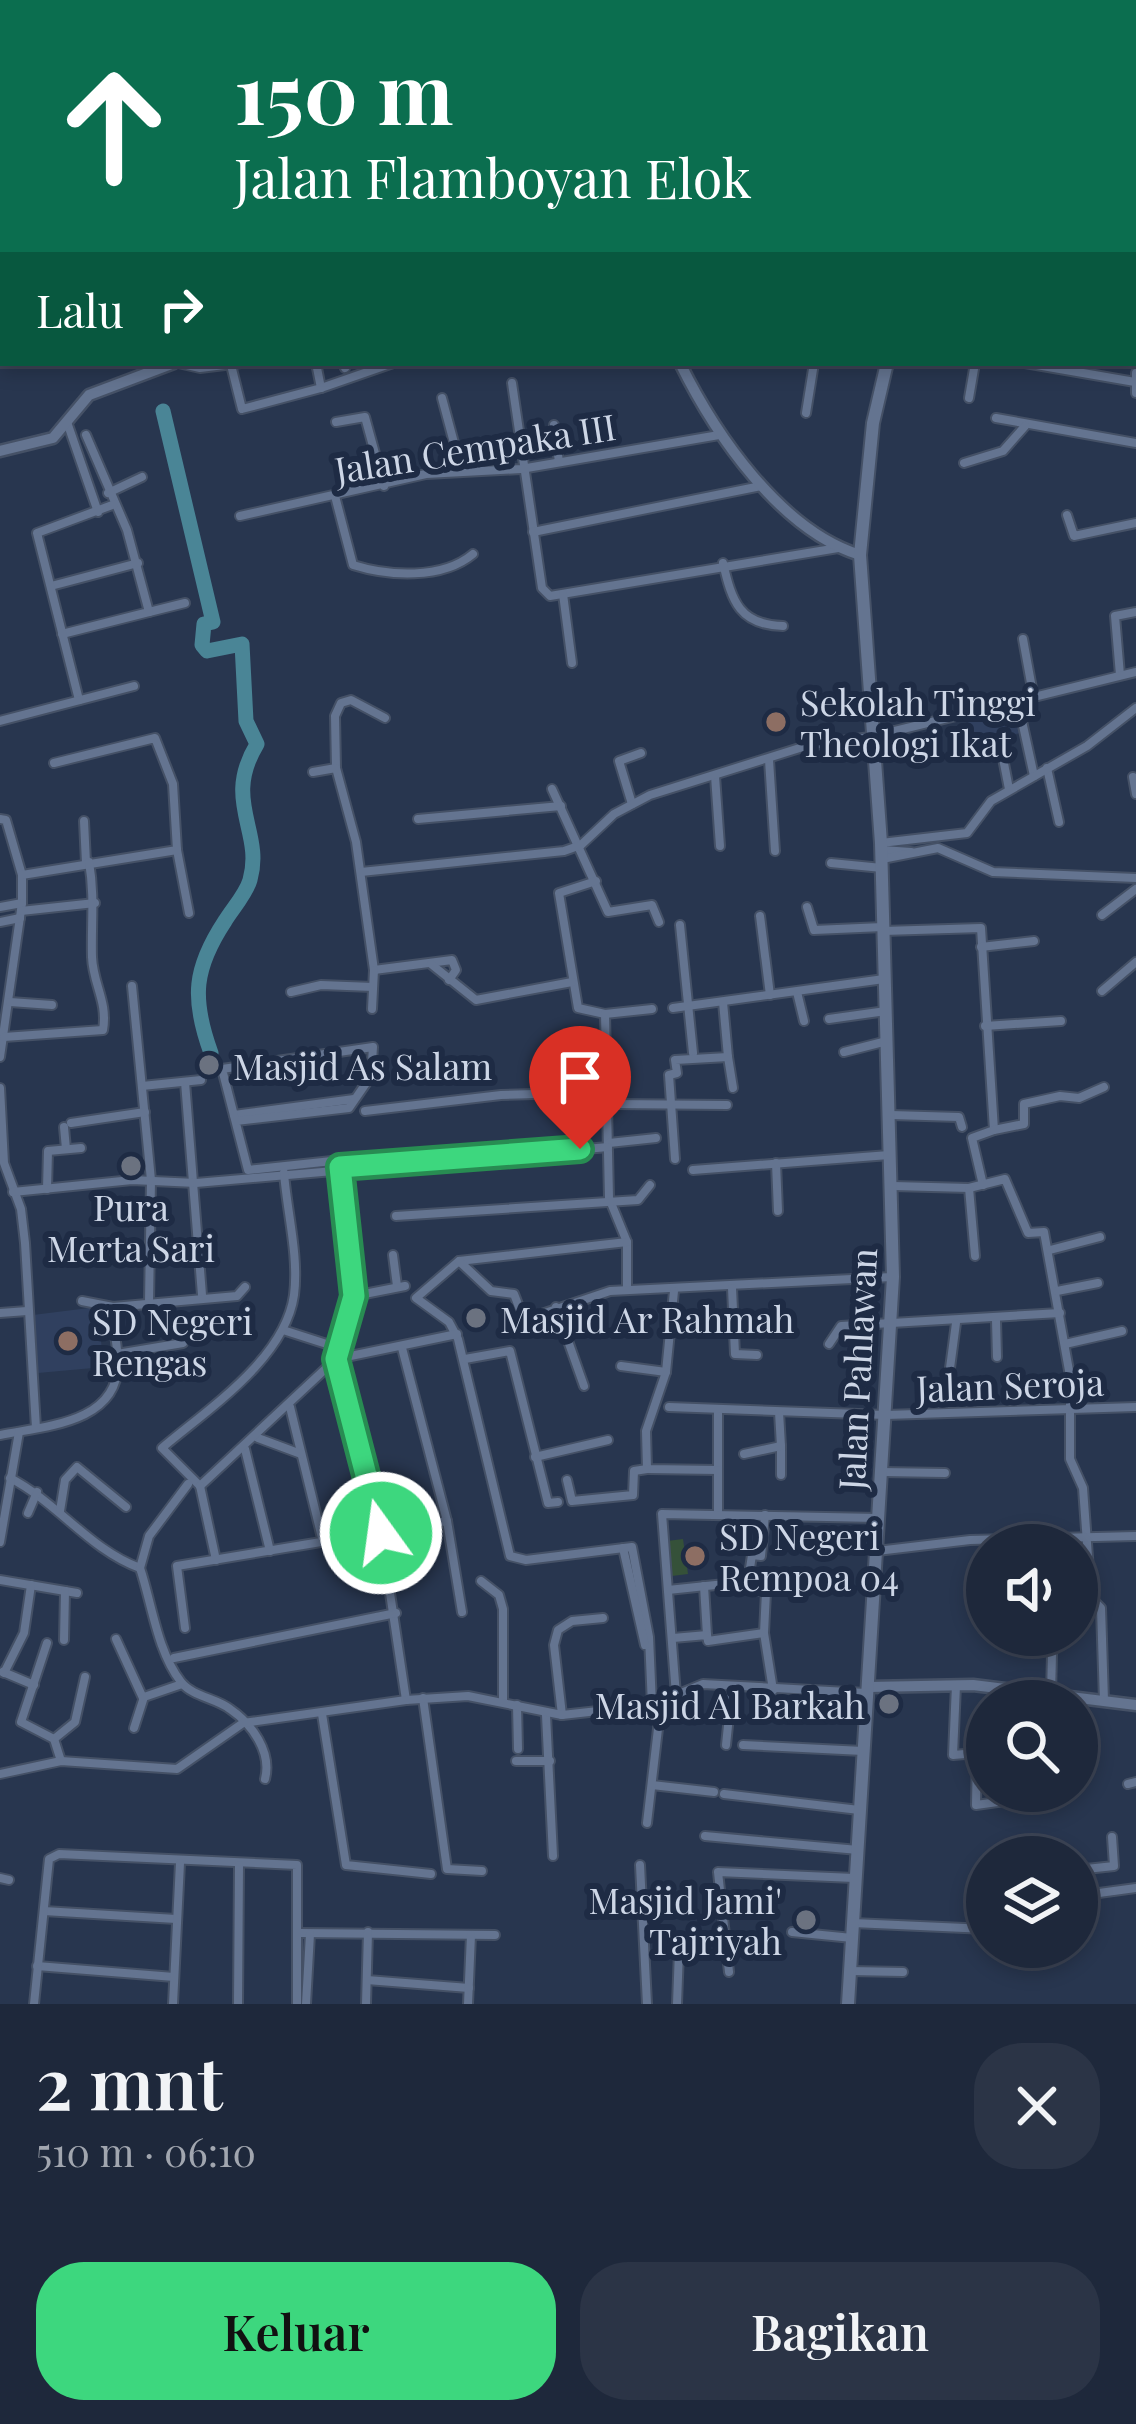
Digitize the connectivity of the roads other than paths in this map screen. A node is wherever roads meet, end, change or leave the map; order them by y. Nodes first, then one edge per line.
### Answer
1 (169, 366) edge
2 (236, 366) edge
3 (317, 366) edge
4 (384, 366) edge
5 (682, 366) edge
6 (814, 366) edge
7 (886, 366) edge
8 (974, 366) edge
9 (1049, 366) edge
10 (1136, 377) edge
11 (512, 383) dead end
12 (321, 388) junction
13 (1136, 393) edge
14 (442, 398) dead end
15 (969, 398) dead end
16 (806, 412) dead end
17 (996, 418) dead end
18 (66, 421) junction
19 (336, 422) dead end
20 (554, 425) dead end
21 (1025, 426) junction
22 (86, 435) dead end
23 (719, 435) junction
24 (1136, 443) edge
25 (0, 451) edge
26 (559, 462) junction
27 (964, 463) dead end
28 (461, 469) junction
29 (520, 469) junction
30 (142, 478) dead end
31 (763, 485) junction
32 (384, 486) junction
33 (109, 494) junction
34 (335, 496) junction
35 (115, 504) junction
36 (98, 512) junction
37 (1067, 515) dead end
38 (239, 516) dead end
39 (1136, 523) edge
40 (533, 532) junction
41 (838, 548) junction
42 (473, 554) dead end
43 (860, 555) junction
44 (137, 563) junction
45 (724, 563) junction
46 (51, 586) junction
47 (563, 594) junction
48 (185, 603) dead end
49 (1136, 612) edge
50 (149, 613) junction
51 (784, 626) dead end
52 (62, 634) junction
53 (1023, 640) dead end
54 (572, 663) dead end
55 (1136, 672) edge
56 (1120, 675) junction
57 (134, 686) dead end
58 (1033, 694) junction
59 (1017, 698) junction
60 (79, 700) junction
61 (1136, 708) edge
62 (386, 718) dead end
63 (0, 721) edge
64 (870, 737) junction
65 (998, 738) dead end
66 (641, 753) dead end
67 (769, 760) junction
68 (54, 763) dead end
69 (1047, 768) junction
70 (336, 769) junction
71 (313, 772) dead end
72 (715, 776) junction
73 (1034, 776) junction
74 (1133, 777) edge
75 (552, 789) dead end
76 (1009, 789) junction
77 (1136, 794) edge
78 (632, 804) junction
79 (561, 806) junction
80 (0, 819) edge
81 (418, 819) dead end
82 (84, 821) dead end
83 (1059, 822) dead end
84 (581, 845) junction
85 (719, 846) dead end
86 (177, 850) junction
87 (775, 851) dead end
88 (882, 855) junction
89 (88, 863) junction
90 (830, 863) dead end
91 (361, 872) junction
92 (22, 875) junction
93 (1136, 878) edge
94 (596, 881) junction
95 (1136, 889) edge
96 (95, 904) junction
97 (0, 907) edge
98 (807, 907) dead end
99 (21, 910) junction
100 (189, 913) dead end
101 (1102, 915) dead end
102 (760, 916) dead end
103 (0, 922) edge
104 (658, 922) dead end
105 (680, 926) dead end
106 (883, 929) junction
107 (1034, 941) dead end
108 (981, 946) junction
109 (1136, 962) edge
110 (430, 963) junction
111 (374, 970) junction
112 (886, 979) junction
113 (449, 980) junction
114 (572, 982) junction
115 (12, 985) junction
116 (132, 986) dead end
117 (0, 987) edge
118 (373, 987) junction
119 (1102, 991) dead end
120 (291, 992) dead end
121 (797, 992) junction
122 (770, 995) junction
123 (10, 1002) junction
124 (723, 1002) junction
125 (52, 1005) dead end
126 (689, 1006) junction
127 (674, 1008) dead end
128 (372, 1009) dead end
129 (652, 1010) dead end
130 (887, 1011) junction
131 (605, 1014) junction
132 (829, 1019) dead end
133 (804, 1021) dead end
134 (1061, 1022) dead end
135 (985, 1026) junction
136 (4, 1037) junction
137 (889, 1041) junction
138 (844, 1052) dead end
139 (693, 1053) dead end
140 (728, 1057) junction
141 (0, 1058) edge
142 (201, 1080) dead end
143 (184, 1082) junction
144 (142, 1086) junction
145 (1104, 1087) dead end
146 (0, 1088) edge
147 (733, 1088) dead end
148 (609, 1092) junction
149 (671, 1102) junction
150 (610, 1104) junction
151 (727, 1105) dead end
152 (145, 1112) junction
153 (365, 1112) dead end
154 (891, 1115) junction
155 (235, 1118) junction
156 (962, 1126) dead end
157 (994, 1130) junction
158 (656, 1138) dead end
159 (609, 1145) junction
160 (81, 1148) dead end
161 (66, 1149) junction
162 (891, 1155) junction
163 (675, 1159) dead end
164 (776, 1163) junction
165 (340, 1167) junction
166 (693, 1170) dead end
167 (284, 1171) junction
168 (151, 1180) junction
169 (196, 1183) junction
170 (650, 1185) dead end
171 (983, 1185) junction
172 (892, 1186) junction
173 (969, 1188) junction
174 (47, 1189) junction
175 (12, 1190) junction
176 (0, 1192) edge
177 (609, 1198) junction
178 (778, 1211) dead end
179 (396, 1216) dead end
180 (1100, 1238) dead end
181 (627, 1242) junction
182 (1050, 1250) junction
183 (393, 1255) dead end
184 (975, 1256) dead end
185 (459, 1262) junction
186 (893, 1277) junction
187 (1098, 1283) dead end
188 (245, 1287) dead end
189 (732, 1288) junction
190 (627, 1290) junction
191 (674, 1291) junction
192 (1057, 1291) junction
193 (202, 1294) junction
194 (354, 1296) junction
195 (82, 1301) dead end
196 (149, 1302) junction
197 (113, 1307) junction
198 (556, 1307) junction
199 (27, 1311) junction
200 (0, 1313) edge
201 (1060, 1313) junction
202 (996, 1320) junction
203 (892, 1323) junction
204 (956, 1323) junction
205 (283, 1330) junction
206 (1122, 1331) dead end
207 (457, 1334) junction
208 (182, 1343) dead end
209 (829, 1344) dead end
210 (1065, 1345) junction
211 (336, 1347) junction
212 (402, 1348) junction
213 (117, 1354) junction
214 (757, 1354) dead end
215 (997, 1357) dead end
216 (336, 1359) junction
217 (464, 1359) junction
218 (621, 1366) dead end
219 (950, 1368) dead end
220 (666, 1372) junction
221 (584, 1386) dead end
222 (290, 1406) junction
223 (1072, 1406) junction
224 (669, 1407) dead end
225 (1136, 1407) edge
226 (718, 1409) junction
227 (779, 1412) junction
228 (886, 1415) junction
229 (36, 1428) junction
230 (19, 1432) junction
231 (0, 1436) edge
232 (258, 1438) junction
233 (608, 1440) dead end
234 (781, 1446) junction
235 (245, 1449) junction
236 (302, 1454) junction
237 (744, 1454) dead end
238 (535, 1457) junction
239 (647, 1469) junction
240 (718, 1470) junction
241 (883, 1472) junction
242 (945, 1472) dead end
243 (781, 1474) dead end
244 (10, 1478) junction
245 (568, 1480) dead end
246 (188, 1484) dead end
247 (200, 1486) junction
248 (37, 1492) junction
249 (558, 1502) dead end
250 (127, 1507) dead end
251 (60, 1511) junction
252 (28, 1513) dead end
253 (718, 1513) junction
254 (765, 1515) junction
255 (879, 1518) junction
256 (447, 1521) junction
257 (1086, 1524) edge
258 (1, 1531) edge
259 (381, 1533) junction
260 (1136, 1536) edge
261 (1098, 1537) edge
262 (966, 1540) edge
263 (0, 1542) edge
264 (323, 1542) junction
265 (270, 1551) junction
266 (877, 1551) junction
267 (216, 1560) junction
268 (140, 1568) junction
269 (0, 1580) edge
270 (481, 1581) dead end
271 (31, 1585) junction
272 (704, 1586) junction
273 (747, 1588) junction
274 (668, 1590) junction
275 (65, 1591) junction
276 (77, 1593) dead end
277 (1098, 1607) edge
278 (396, 1612) junction
279 (462, 1612) dead end
280 (603, 1618) dead end
281 (185, 1628) dead end
282 (764, 1633) junction
283 (707, 1635) junction
284 (673, 1638) junction
285 (116, 1639) dead end
286 (64, 1640) dead end
287 (47, 1642) dead end
288 (173, 1658) dead end
289 (2, 1672) edge
290 (85, 1677) dead end
291 (182, 1684) junction
292 (34, 1685) junction
293 (956, 1685) junction
294 (732, 1686) junction
295 (966, 1687) edge
296 (773, 1690) junction
297 (868, 1690) junction
298 (676, 1696) junction
299 (143, 1698) junction
300 (424, 1698) junction
301 (406, 1700) junction
302 (1098, 1701) edge
303 (503, 1702) junction
304 (1104, 1702) junction
305 (657, 1704) junction
306 (518, 1705) junction
307 (1136, 1705) edge
308 (322, 1714) junction
309 (546, 1715) junction
310 (562, 1715) junction
311 (243, 1724) junction
312 (134, 1728) dead end
313 (54, 1739) junction
314 (726, 1745) dead end
315 (743, 1745) dead end
316 (518, 1749) dead end
317 (864, 1751) junction
318 (966, 1754) edge
319 (61, 1761) junction
320 (516, 1761) dead end
321 (550, 1762) junction
322 (0, 1774) edge
323 (265, 1779) dead end
324 (652, 1785) junction
325 (860, 1810) junction
326 (646, 1823) dead end
327 (705, 1836) dead end
328 (1112, 1837) dead end
329 (858, 1850) junction
330 (553, 1856) dead end
331 (180, 1863) junction
332 (238, 1865) junction
333 (640, 1865) dead end
334 (1098, 1868) edge
335 (482, 1871) dead end
336 (431, 1874) dead end
337 (856, 1878) junction
338 (1136, 1888) edge
339 (1098, 1893) edge
340 (44, 1911) junction
341 (176, 1919) junction
342 (966, 1929) edge
343 (853, 1930) junction
344 (368, 1932) junction
345 (792, 1932) dead end
346 (304, 1933) junction
347 (472, 1935) junction
348 (495, 1936) dead end
349 (679, 1951) dead end
350 (37, 1966) junction
351 (850, 1971) junction
352 (729, 1972) dead end
353 (903, 1972) dead end
354 (174, 1977) junction
355 (367, 1980) junction
356 (469, 1988) junction
357 (34, 2004) edge
358 (173, 2004) edge
359 (238, 2004) edge
360 (297, 2004) edge
361 (306, 2004) edge
362 (366, 2004) edge
363 (468, 2004) edge
364 (647, 2004) edge
365 (676, 2004) edge
366 (848, 2004) edge

1 - 18 street
2 - 12 street
3 - 12 street
4 - 12 street
5 - 23 street
6 - 16 street
7 - 43 main road, Jalan Pahlawan
8 - 15 street
9 - 10 street
10 - 13 street
11 - 29 street
14 - 28 street
17 - 21 street
18 - 25 street
18 - 36 street
19 - 32 street
20 - 26 street
21 - 24 street
21 - 27 street
22 - 33 street
23 - 26 street, Jalan Cempaka III
23 - 31 street
26 - 29 street, Jalan Cempaka III
28 - 29 street, Jalan Cempaka III
28 - 32 street, Jalan Cempaka III
29 - 40 street
30 - 33 street
31 - 40 street
31 - 41 street
32 - 34 street, Jalan Cempaka III
33 - 35 street
34 - 38 street, Jalan Cempaka III
34 - 42 street
35 - 36 street
35 - 44 street
36 - 46 street
37 - 39 street
40 - 47 street
41 - 43 street
41 - 45 street
43 - 64 main road, Jalan Pahlawan
44 - 46 street
44 - 50 street
45 - 47 street
45 - 51 street
46 - 52 street
47 - 54 street
48 - 50 street
49 - 56 street
50 - 52 street
52 - 60 street
53 - 58 street
55 - 56 street
56 - 58 street
57 - 60 street
58 - 59 street
59 - 64 street
59 - 73 street
60 - 63 street
61 - 69 street
62 - 70 street
64 - 67 street
64 - 88 main road, Jalan Pahlawan
65 - 76 street
66 - 78 street
67 - 72 street
67 - 87 street
68 - 86 street
69 - 73 street
69 - 83 street
70 - 71 street
70 - 91 street
72 - 78 street
72 - 85 street
73 - 76 street
74 - 77 street
75 - 79 street
76 - 88 street
78 - 84 street
79 - 81 street
79 - 84 street
80 - 92 street
82 - 89 street
84 - 91 street
84 - 94 street
86 - 89 street
86 - 100 street
88 - 90 street
88 - 93 street
88 - 106 main road, Jalan Pahlawan
89 - 92 street
89 - 96 street
91 - 111 street
92 - 99 street
94 - 104 street
94 - 114 street
95 - 101 street
96 - 99 street
96 - 136 street
97 - 99 street
98 - 106 street
99 - 103 street
99 - 115 street
102 - 122 street
105 - 126 street
106 - 108 street
106 - 112 main road, Jalan Pahlawan
107 - 108 street
108 - 135 street
109 - 119 street
110 - 111 street
110 - 113 street
110 - 113 street
111 - 118 street
112 - 121 street
112 - 130 main road, Jalan Pahlawan
113 - 114 street
114 - 131 street
115 - 117 street
115 - 123 street
116 - 144 street
118 - 120 street
118 - 128 street
121 - 122 street
121 - 133 street
122 - 124 street
123 - 125 street
123 - 136 street
124 - 126 street
124 - 140 street
126 - 127 street
126 - 139 street
129 - 131 street
130 - 132 street
130 - 137 main road, Jalan Pahlawan
131 - 148 street
134 - 135 street
135 - 157 street
136 - 141 street
137 - 138 street
137 - 154 main road, Jalan Pahlawan
140 - 147 street
140 - 149 street
142 - 143 street
143 - 144 street
143 - 169 street
144 - 152 street
145 - 157 street
146 - 175 street
148 - 150 street
148 - 153 street
149 - 150 street
149 - 151 street
149 - 163 street
150 - 159 street
152 - 161 street
152 - 168 street
154 - 156 street
154 - 162 main road, Jalan Pahlawan
155 - 155 street
155 - 167 street
157 - 171 street
158 - 159 street
159 - 165 street
159 - 177 street
160 - 161 street
161 - 174 street
162 - 164 street
162 - 172 main road, Jalan Pahlawan
164 - 166 street
164 - 178 street
165 - 167 street
165 - 194 street
167 - 169 street
167 - 205 street
168 - 169 street
168 - 174 street
168 - 196 street
169 - 193 street
170 - 177 street
171 - 173 street
171 - 182 street
172 - 173 street
172 - 186 main road, Jalan Pahlawan
173 - 184 street
174 - 175 street
175 - 176 street
175 - 199 street
177 - 179 street
177 - 181 street
180 - 182 street
181 - 185 street
181 - 190 street
182 - 192 street
183 - 194 street
185 - 198 street
185 - 207 street
186 - 189 street
186 - 203 main road, Jalan Pahlawan
187 - 192 street
188 - 193 street
189 - 191 street
189 - 214 street
190 - 191 street
190 - 198 street
191 - 220 street
192 - 201 street
193 - 196 street
194 - 211 street
195 - 197 street
196 - 197 street
197 - 213 street
198 - 221 street
199 - 200 street
199 - 229 street
201 - 202 street
201 - 210 street
202 - 204 street
202 - 215 street
203 - 204 street
203 - 209 street
203 - 228 main road, Jalan Pahlawan
204 - 219 street
205 - 211 street
205 - 247 street
206 - 210 street
207 - 212 street
207 - 217 street
208 - 213 street
210 - 223 street
211 - 216 street
212 - 216 street
212 - 256 street
213 - 229 street
216 - 222 street
216 - 259 street
217 - 238 street
217 - 305 street
218 - 220 street
220 - 239 street
222 - 232 street
222 - 236 street
223 - 225 street, Jalan Seroja
223 - 228 street, Jalan Seroja
223 - 257 street
224 - 226 street, Jalan Seroja
226 - 227 street, Jalan Seroja
226 - 240 street
227 - 228 street, Jalan Seroja
227 - 234 street
228 - 241 main road, Jalan Pahlawan
229 - 230 street
230 - 231 street
230 - 244 street
232 - 235 street
232 - 236 street
233 - 238 street
234 - 237 street
234 - 243 street
235 - 247 street
235 - 265 street
236 - 264 street
238 - 249 street
239 - 240 street
239 - 245 street
240 - 253 street
241 - 242 street
241 - 255 main road, Jalan Pahlawan
244 - 248 street
244 - 258 street
246 - 268 street
247 - 267 street
248 - 251 street
248 - 252 street
250 - 251 street
251 - 268 street
253 - 254 street
253 - 274 street
254 - 255 street
254 - 273 street
255 - 266 main road, Jalan Pahlawan
256 - 259 street
256 - 279 street
258 - 263 street
259 - 264 street
259 - 278 street
260 - 261 street
262 - 266 street
264 - 265 street
265 - 267 street
266 - 297 main road, Jalan Pahlawan
267 - 281 street
268 - 291 street
269 - 271 street
270 - 303 street
271 - 275 street
271 - 289 street
272 - 273 street
272 - 274 street
272 - 283 street
273 - 282 street
274 - 284 street
275 - 276 street
275 - 286 street
277 - 304 street
278 - 288 street
278 - 301 street
280 - 310 street
282 - 283 street
282 - 296 street
283 - 284 street
284 - 298 street
285 - 299 street
287 - 292 street
289 - 292 street
290 - 313 street
291 - 299 street
291 - 311 street
292 - 313 street
293 - 295 street
293 - 297 street
293 - 318 street
294 - 296 street
294 - 298 street
294 - 314 street
296 - 297 street
297 - 317 main road, Jalan Pahlawan
298 - 305 street
299 - 312 street
300 - 301 street
300 - 303 street
300 - 335 street
301 - 308 street
302 - 304 street
303 - 306 street
304 - 307 street
305 - 310 street
305 - 324 street
306 - 309 street
306 - 316 street
308 - 311 street
308 - 336 street
309 - 310 street
309 - 321 street
311 - 319 street
311 - 323 street
313 - 319 street
315 - 317 street
317 - 325 main road, Jalan Pahlawan
319 - 322 street
320 - 321 street
321 - 330 street
324 - 325 street
324 - 326 street
325 - 329 main road, Jalan Pahlawan
327 - 329 street
328 - 334 street
329 - 337 main road, Jalan Pahlawan
331 - 332 street
331 - 340 street
331 - 341 street
332 - 346 street
332 - 359 street
333 - 364 street
337 - 343 main road, Jalan Pahlawan
337 - 352 street
338 - 339 street
340 - 341 street
340 - 350 street
341 - 354 street
342 - 343 street
343 - 345 street
343 - 351 main road, Jalan Pahlawan
344 - 346 street
344 - 347 street
344 - 355 street
346 - 360 street
346 - 361 street
347 - 348 street
347 - 356 street
349 - 365 street
350 - 354 street
350 - 357 street
351 - 353 street
351 - 366 main road, Jalan Pahlawan
354 - 358 street
355 - 356 street
355 - 362 street
356 - 363 street

